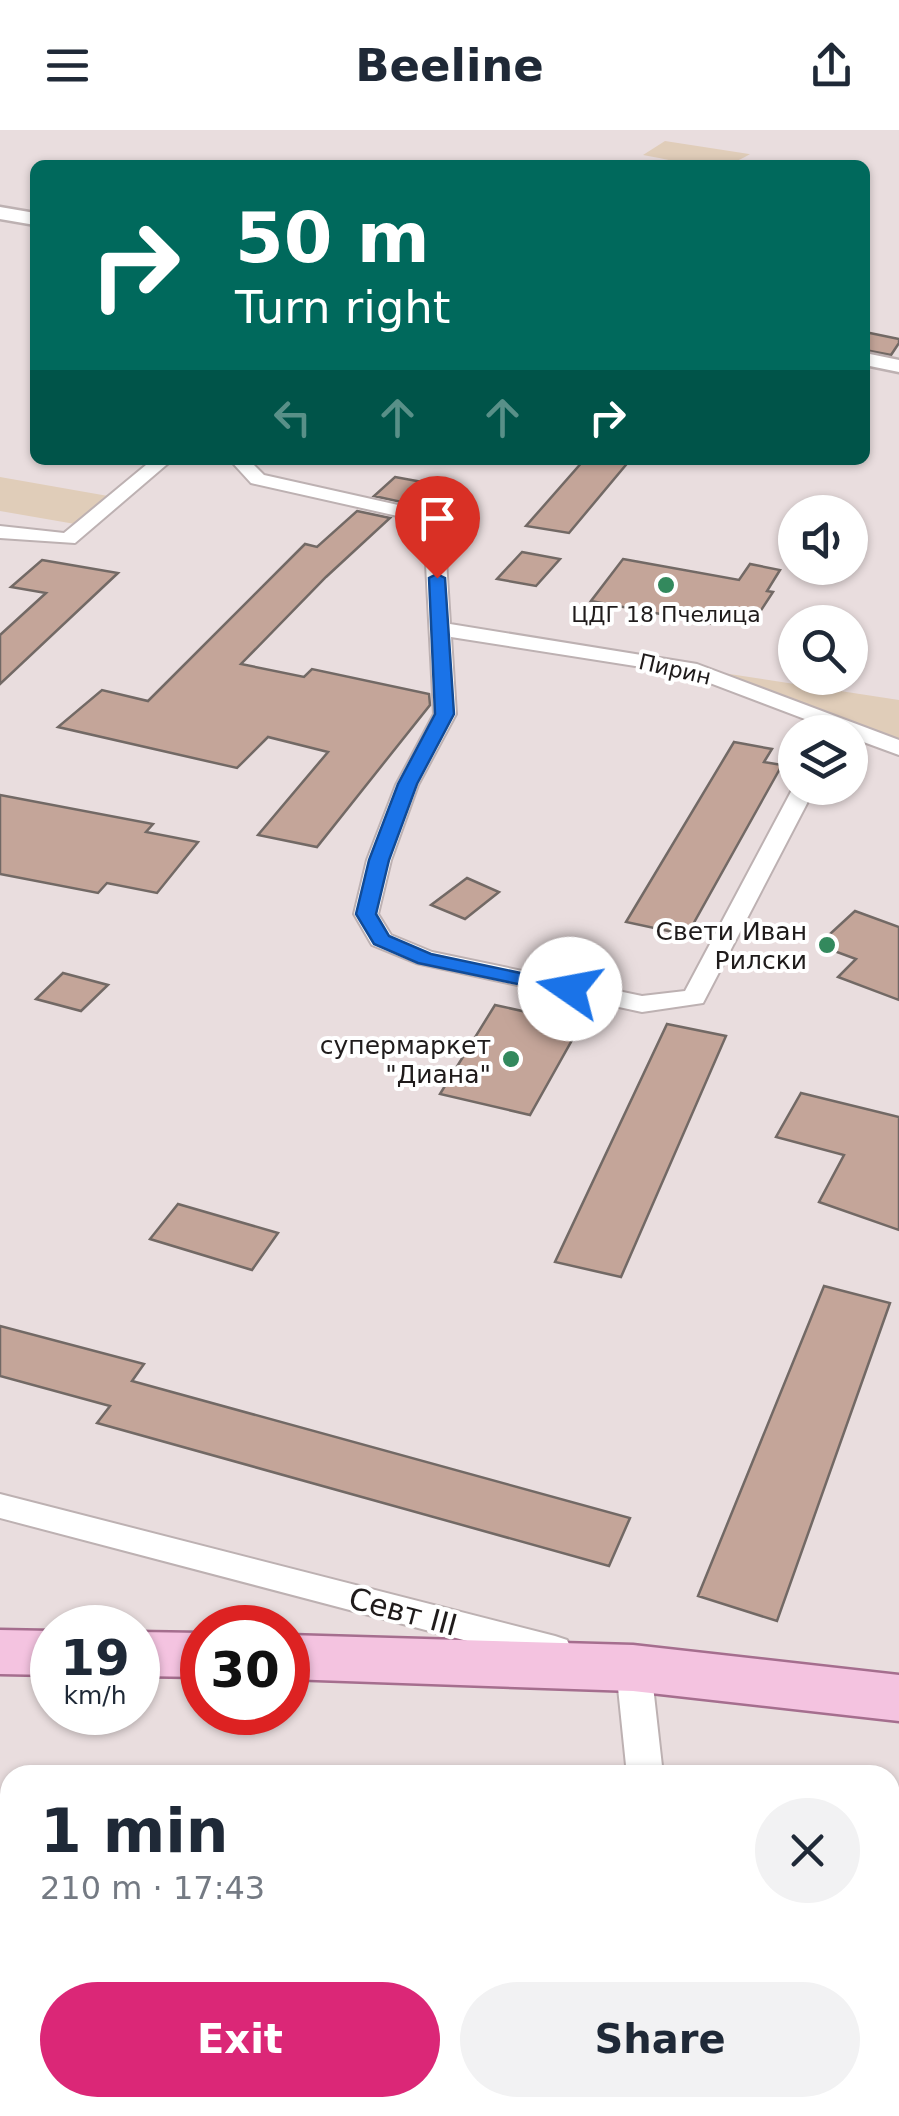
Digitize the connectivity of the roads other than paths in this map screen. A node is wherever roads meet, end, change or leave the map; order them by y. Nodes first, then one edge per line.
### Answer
1 (0, 213) edge
2 (30, 218) edge
3 (870, 360) edge
4 (899, 366) edge
5 (157, 465) edge
6 (244, 465) edge
7 (0, 532) edge
8 (441, 629) junction
9 (808, 715) edge
10 (868, 738) edge
11 (899, 748) edge
12 (795, 805) edge
13 (0, 1506) edge
14 (0, 1652) edge
15 (30, 1653) edge
16 (310, 1658) edge
17 (634, 1668) junction
18 (899, 1698) edge
19 (644, 1765) edge

1 - 2 street
3 - 4 street
5 - 7 street
6 - 8 street
8 - 9 street, Пирин
8 - 12 street
10 - 11 street, Пирин
13 - 17 street, Севт III
14 - 15 main road
16 - 17 main road
17 - 18 main road
17 - 19 street

